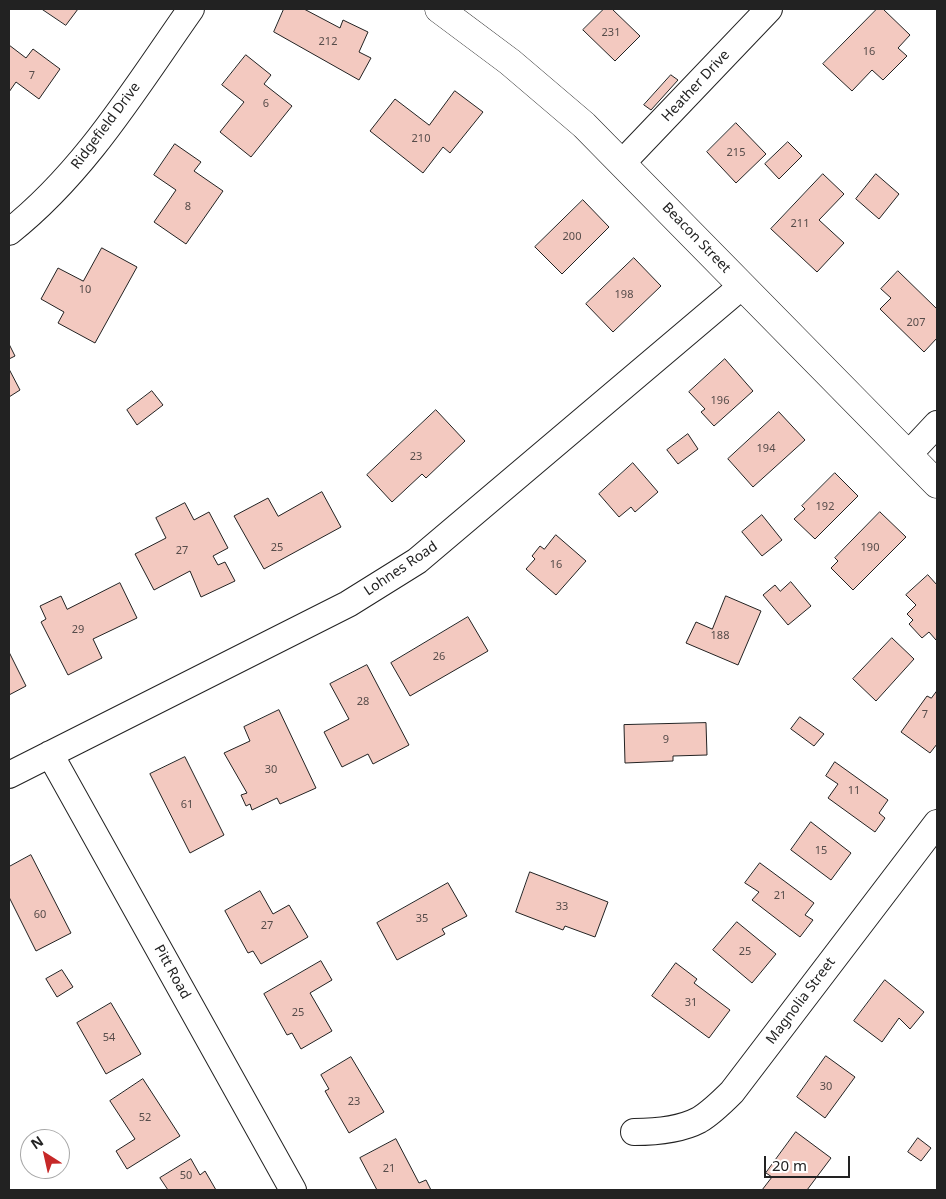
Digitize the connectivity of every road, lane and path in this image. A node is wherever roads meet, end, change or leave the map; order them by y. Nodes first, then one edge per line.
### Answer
1 (191, 9) edge
2 (439, 9) edge
3 (769, 9) edge
4 (622, 163) junction
5 (9, 232) edge
6 (742, 286) junction
7 (937, 424) edge
8 (908, 455) junction
9 (937, 484) edge
10 (50, 754) junction
11 (9, 775) edge
12 (937, 824) edge
13 (634, 1132) dead end
14 (293, 1190) edge

1 - 5 street, Ridgefield Drive
2 - 4 street, Beacon Street
3 - 4 street, Heather Drive
4 - 6 street, Beacon Street
6 - 8 street, Beacon Street
6 - 10 street, Lohnes Road
7 - 8 street
8 - 9 street, Beacon Street
10 - 11 street, Lohnes Road
10 - 14 street, Pitt Road
12 - 13 street, Magnolia Street

